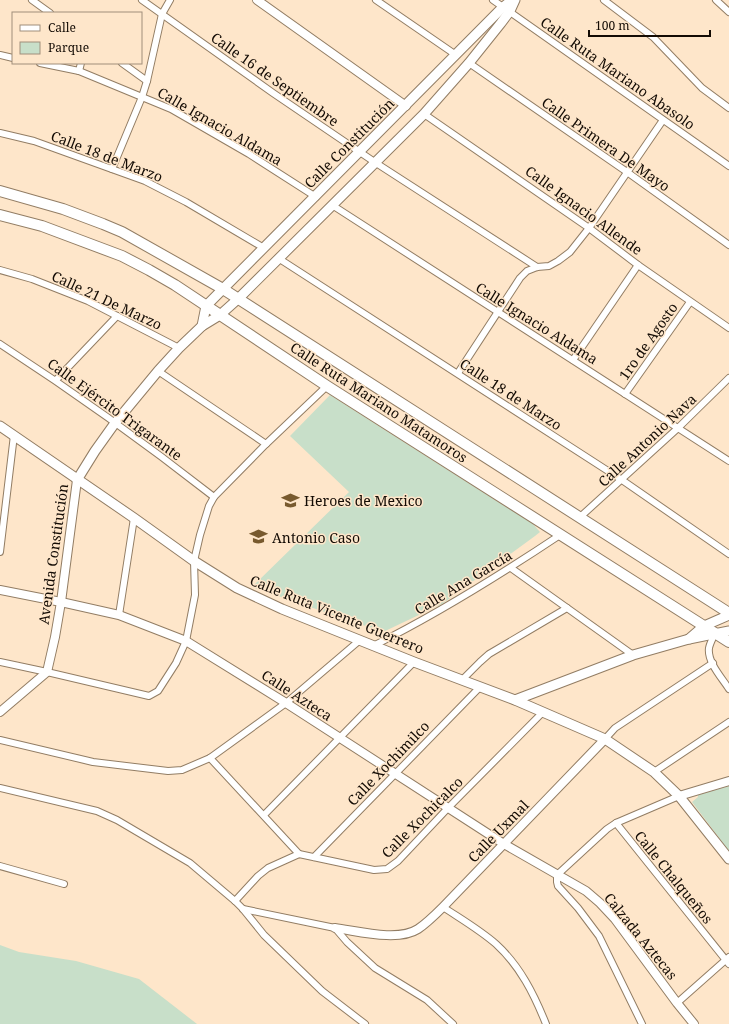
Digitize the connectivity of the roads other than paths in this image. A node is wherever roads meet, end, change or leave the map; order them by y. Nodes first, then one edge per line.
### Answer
1 (32, 0) edge
2 (142, 0) edge
3 (170, 0) edge
4 (257, 0) edge
5 (376, 0) edge
6 (493, 0) edge
7 (513, 0) edge
8 (604, 0) edge
9 (716, 0) edge
10 (506, 9) junction
11 (49, 12) edge
12 (729, 12) edge
13 (162, 14) junction
14 (0, 55) edge
15 (456, 55) junction
16 (12, 58) edge
17 (469, 63) junction
18 (45, 64) edge
19 (81, 64) edge
20 (123, 64) edge
21 (79, 71) junction
22 (147, 81) junction
23 (142, 97) junction
24 (406, 106) junction
25 (729, 108) edge
26 (424, 114) junction
27 (663, 120) junction
28 (0, 133) edge
29 (360, 152) junction
30 (376, 163) junction
31 (729, 166) edge
32 (112, 169) junction
33 (627, 172) junction
34 (0, 191) edge
35 (316, 197) junction
36 (332, 205) junction
37 (0, 215) edge
38 (589, 228) junction
39 (729, 245) edge
40 (264, 248) junction
41 (278, 258) junction
42 (638, 265) junction
43 (537, 267) junction
44 (0, 270) edge
45 (223, 289) junction
46 (239, 298) junction
47 (690, 302) junction
48 (206, 306) junction
49 (497, 312) junction
50 (220, 315) junction
51 (117, 316) junction
52 (202, 326) junction
53 (729, 328) edge
54 (0, 344) edge
55 (179, 348) junction
56 (573, 360) junction
57 (158, 371) junction
58 (458, 373) junction
59 (729, 378) edge
60 (56, 380) junction
61 (327, 386) junction
62 (625, 394) junction
63 (115, 423) junction
64 (0, 426) edge
65 (678, 428) junction
66 (14, 435) junction
67 (266, 444) junction
68 (729, 461) edge
69 (77, 480) junction
70 (622, 480) junction
71 (214, 497) junction
72 (134, 518) junction
73 (579, 518) junction
74 (560, 535) junction
75 (0, 552) edge
76 (729, 554) edge
77 (194, 561) junction
78 (511, 568) junction
79 (0, 590) edge
80 (61, 602) junction
81 (567, 608) junction
82 (729, 614) edge
83 (119, 615) junction
84 (704, 626) junction
85 (729, 631) edge
86 (716, 633) junction
87 (689, 639) junction
88 (360, 640) junction
89 (186, 641) junction
90 (729, 642) edge
91 (375, 645) junction
92 (633, 655) junction
93 (0, 662) edge
94 (414, 662) junction
95 (713, 663) junction
96 (47, 672) junction
97 (462, 680) junction
98 (480, 687) junction
99 (729, 689) edge
100 (516, 700) junction
101 (286, 703) junction
102 (0, 712) edge
103 (543, 712) junction
104 (729, 722) edge
105 (340, 738) junction
106 (605, 739) junction
107 (0, 740) edge
108 (210, 758) junction
109 (654, 772) junction
110 (394, 774) junction
111 (729, 781) edge
112 (0, 788) edge
113 (678, 796) junction
114 (448, 808) junction
115 (264, 815) junction
116 (616, 822) junction
117 (504, 844) junction
118 (299, 854) junction
119 (314, 857) junction
120 (729, 859) edge
121 (0, 866) edge
122 (557, 875) junction
123 (64, 884) dead end
124 (235, 901) junction
125 (444, 906) junction
126 (243, 909) junction
127 (335, 928) junction
128 (728, 960) edge
129 (677, 1003) junction
130 (365, 1024) edge
131 (453, 1024) edge
132 (546, 1024) edge
133 (642, 1024) edge
134 (694, 1024) edge

1 - 11 street
2 - 13 street, Calle 16 de Septiembre
3 - 13 street
4 - 24 street
5 - 15 street
6 - 10 street, Calle Ruta Mariano Abasolo
7 - 10 main road, Calle Constitución
8 - 25 street
9 - 12 street
10 - 15 main road, Calle Constitución
10 - 17 main road, Calle Constitución
10 - 27 street, Calle Ruta Mariano Abasolo
13 - 22 street
13 - 29 street, Calle 16 de Septiembre
14 - 16 street
15 - 24 main road, Calle Constitución
17 - 26 main road, Calle Constitución
17 - 33 street, Calle Primera De Mayo
18 - 21 street, Calle Ignacio Aldama
19 - 21 street
20 - 22 street
21 - 23 street, Calle Ignacio Aldama
22 - 23 street
23 - 32 street
23 - 35 street, Calle Ignacio Aldama
24 - 29 main road, Calle Constitución
26 - 30 main road, Calle Constitución
26 - 38 street, Calle Ignacio Allende
27 - 31 street, Calle Ruta Mariano Abasolo
27 - 33 street
28 - 32 street, Calle 18 de Marzo
29 - 30 street, Calle 16 de Septiembre
29 - 35 main road, Calle Constitución
30 - 36 main road, Calle Constitución
30 - 43 street, Calle 16 de Septiembre
32 - 40 street, Calle 18 de Marzo
33 - 38 street
33 - 39 street, Calle Primera De Mayo
34 - 45 main road, Calle Ruta Mariano Matamoros
35 - 40 main road, Calle Constitución
36 - 41 main road, Calle Constitución
36 - 49 street, Calle Ignacio Aldama
37 - 48 main road, Calle Ruta Mariano Matamoros
38 - 42 street, Calle Ignacio Allende
38 - 43 street
40 - 45 main road, Calle Constitución
41 - 46 main road, Calle Constitución
41 - 58 street, Calle 18 de Marzo
42 - 47 street, Calle Ignacio Allende
42 - 56 street
43 - 49 street
44 - 51 street, Calle 21 De Marzo
45 - 46 main road, Calle Ruta Mariano Matamoros
45 - 48 main road, Calle Constitución
46 - 50 main road, Calle Constitución
46 - 73 main road, Calle Ruta Mariano Matamoros
47 - 53 street, Calle Ignacio Allende
47 - 62 street, 1ro de Agosto
48 - 50 main road, Calle Ruta Mariano Matamoros
48 - 52 main road
49 - 56 street, Calle Ignacio Aldama
49 - 58 street
50 - 52 main road, Avenida Constitución
50 - 61 main road, Calle Ruta Mariano Matamoros
51 - 55 street, Calle 21 De Marzo
51 - 60 street
52 - 55 main road, Avenida Constitución
54 - 60 street, Calle Ejército Trigarante
55 - 57 main road, Avenida Constitución
56 - 62 street, Calle Ignacio Aldama
57 - 63 main road, Avenida Constitución
57 - 67 street
58 - 70 street, Calle 18 de Marzo
59 - 65 street, Calle Antonio Nava
60 - 63 street, Calle Ejército Trigarante
61 - 67 street
61 - 74 main road, Calle Ruta Mariano Matamoros
62 - 65 street, Calle Ignacio Aldama
63 - 69 main road, Avenida Constitución
63 - 71 street, Calle Ejército Trigarante
64 - 66 main road, Calle Ruta Vicente Guerrero
65 - 68 street, Calle Ignacio Aldama
65 - 70 street, Calle Antonio Nava
66 - 69 main road, Calle Ruta Vicente Guerrero
66 - 75 street
67 - 71 street
69 - 72 main road, Calle Ruta Vicente Guerrero
69 - 80 street, Avenida Constitución
70 - 73 street, Calle Antonio Nava
70 - 76 street, Calle 18 de Marzo
71 - 77 street
72 - 77 main road, Calle Ruta Vicente Guerrero
72 - 83 street
73 - 82 main road, Calle Ruta Mariano Matamoros
74 - 78 street, Calle Ana García
74 - 84 main road, Calle Ruta Mariano Matamoros
77 - 88 main road, Calle Ruta Vicente Guerrero
77 - 89 street
78 - 81 street
78 - 91 street, Calle Ana García
79 - 80 street, Calle Azteca
80 - 83 street, Calle Azteca
80 - 96 street, Avenida Constitución
81 - 92 street
81 - 97 street
82 - 84 main road
83 - 89 street, Calle Azteca
84 - 86 main road, Calle Ruta Mariano Matamoros
84 - 87 main road
85 - 86 main road
86 - 87 main road
86 - 90 main road, Calle Ruta Mariano Matamoros
86 - 95 street
87 - 92 main road
88 - 91 main road, Calle Ruta Vicente Guerrero
88 - 101 street
89 - 96 street
89 - 101 street, Calle Azteca
91 - 94 main road, Calle Ruta Vicente Guerrero
92 - 100 main road
93 - 96 street
94 - 97 main road, Calle Ruta Vicente Guerrero
94 - 105 street
95 - 99 street
95 - 106 street, Calle Uxmal
96 - 102 street
97 - 98 main road, Calle Ruta Vicente Guerrero
98 - 100 main road, Calle Ruta Vicente Guerrero
98 - 110 street, Calle Xochimilco
100 - 103 main road, Calle Ruta Vicente Guerrero
101 - 105 street, Calle Azteca
101 - 108 street
103 - 106 main road, Calle Ruta Vicente Guerrero
103 - 114 street, Calle Xochicalco
104 - 109 street
105 - 110 street, Calle Azteca
105 - 115 street
106 - 109 main road, Calle Ruta Vicente Guerrero
106 - 117 street, Calle Uxmal
107 - 108 street
108 - 115 street
109 - 113 main road, Calle Ruta Vicente Guerrero
110 - 114 street, Calle Azteca
110 - 119 street, Calle Xochimilco
111 - 113 street
112 - 124 street
113 - 116 street
113 - 120 main road, Calle Ruta Vicente Guerrero
114 - 117 street, Calle Azteca
114 - 119 street, Calle Xochicalco
115 - 118 street
116 - 122 street
116 - 128 street, Calle Chalqueños
117 - 122 street, Calle Azteca
117 - 125 street, Calle Uxmal
118 - 119 street, Calle Xochicalco
118 - 124 street
121 - 123 street
122 - 129 street, Calzada Aztecas
122 - 133 street
124 - 126 street
125 - 127 street, Calle Uxmal
125 - 132 street
126 - 127 street, Calle Uxmal
126 - 130 street
127 - 131 street
128 - 129 street
129 - 134 street, Calzada Aztecas

